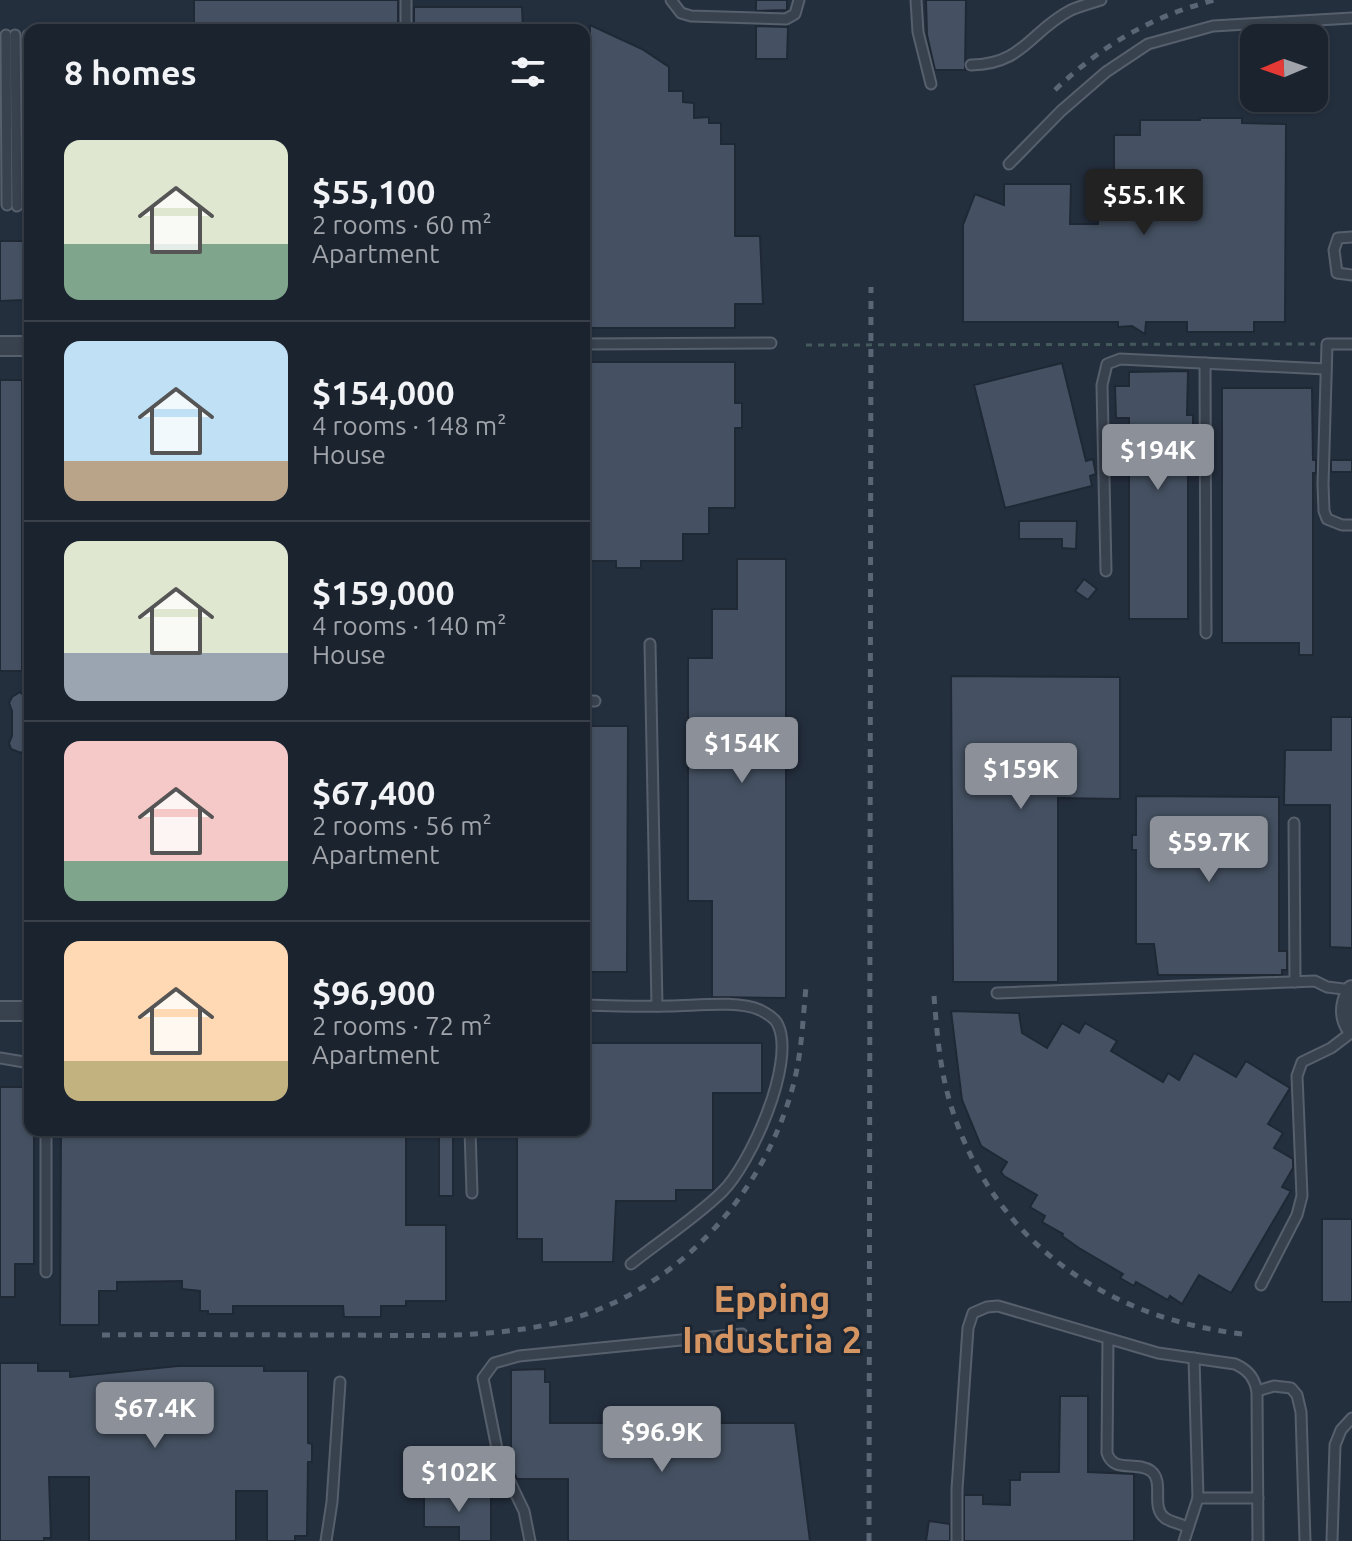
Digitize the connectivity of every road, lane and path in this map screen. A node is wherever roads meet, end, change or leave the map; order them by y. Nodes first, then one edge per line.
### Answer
1 (406, 0) edge
2 (671, 0) edge
3 (799, 0) edge
4 (916, 0) edge
5 (1101, 0) edge
6 (1352, 18) edge
7 (406, 24) edge
8 (7, 35) edge
9 (971, 65) dead end
10 (931, 84) dead end
11 (24, 101) edge
12 (1009, 164) dead end
13 (16, 206) edge
14 (1352, 237) edge
15 (1352, 275) edge
16 (771, 343) dead end
17 (590, 344) edge
18 (1327, 344) junction
19 (1352, 344) edge
20 (806, 345) dead end
21 (0, 346) edge
22 (24, 346) edge
23 (1205, 363) junction
24 (1326, 369) junction
25 (1352, 525) edge
26 (1106, 571) dead end
27 (1206, 633) dead end
28 (650, 644) dead end
29 (1294, 823) dead end
30 (1295, 982) junction
31 (1352, 990) edge
32 (997, 993) dead end
33 (590, 1005) edge
34 (657, 1006) junction
35 (0, 1011) edge
36 (24, 1011) edge
37 (1352, 1030) edge
38 (0, 1058) edge
39 (24, 1062) edge
40 (46, 1136) edge
41 (470, 1136) edge
42 (472, 1193) dead end
43 (631, 1264) dead end
44 (46, 1272) dead end
45 (1261, 1285) dead end
46 (742, 1334) dead end
47 (1108, 1339) junction
48 (1194, 1358) junction
49 (340, 1382) dead end
50 (1257, 1391) junction
51 (1352, 1418) edge
52 (1198, 1498) junction
53 (1258, 1498) junction
54 (1188, 1528) junction
55 (326, 1541) edge
56 (530, 1541) edge
57 (957, 1541) edge
58 (1184, 1541) edge
59 (1258, 1541) edge
60 (1305, 1541) edge
61 (1332, 1541) edge

1 - 7 lane
2 - 3 lane
4 - 10 lane
5 - 9 lane
6 - 12 lane
8 - 13 lane
11 - 13 lane
14 - 15 lane
16 - 17 lane
18 - 19 lane
18 - 20 path
18 - 24 lane
21 - 22 street
23 - 24 lane
23 - 26 lane
23 - 27 lane
24 - 25 lane
28 - 34 lane
29 - 30 lane
30 - 31 lane
30 - 32 lane
31 - 37 street
33 - 34 lane
34 - 43 lane
35 - 36 street
37 - 45 lane
38 - 39 lane
40 - 44 lane
41 - 42 lane
46 - 56 lane
47 - 48 lane
47 - 54 lane
47 - 57 lane
48 - 50 lane
48 - 52 lane
49 - 55 lane
50 - 53 lane
50 - 60 lane
51 - 61 lane
52 - 53 lane
52 - 54 lane
53 - 59 lane
54 - 58 lane

